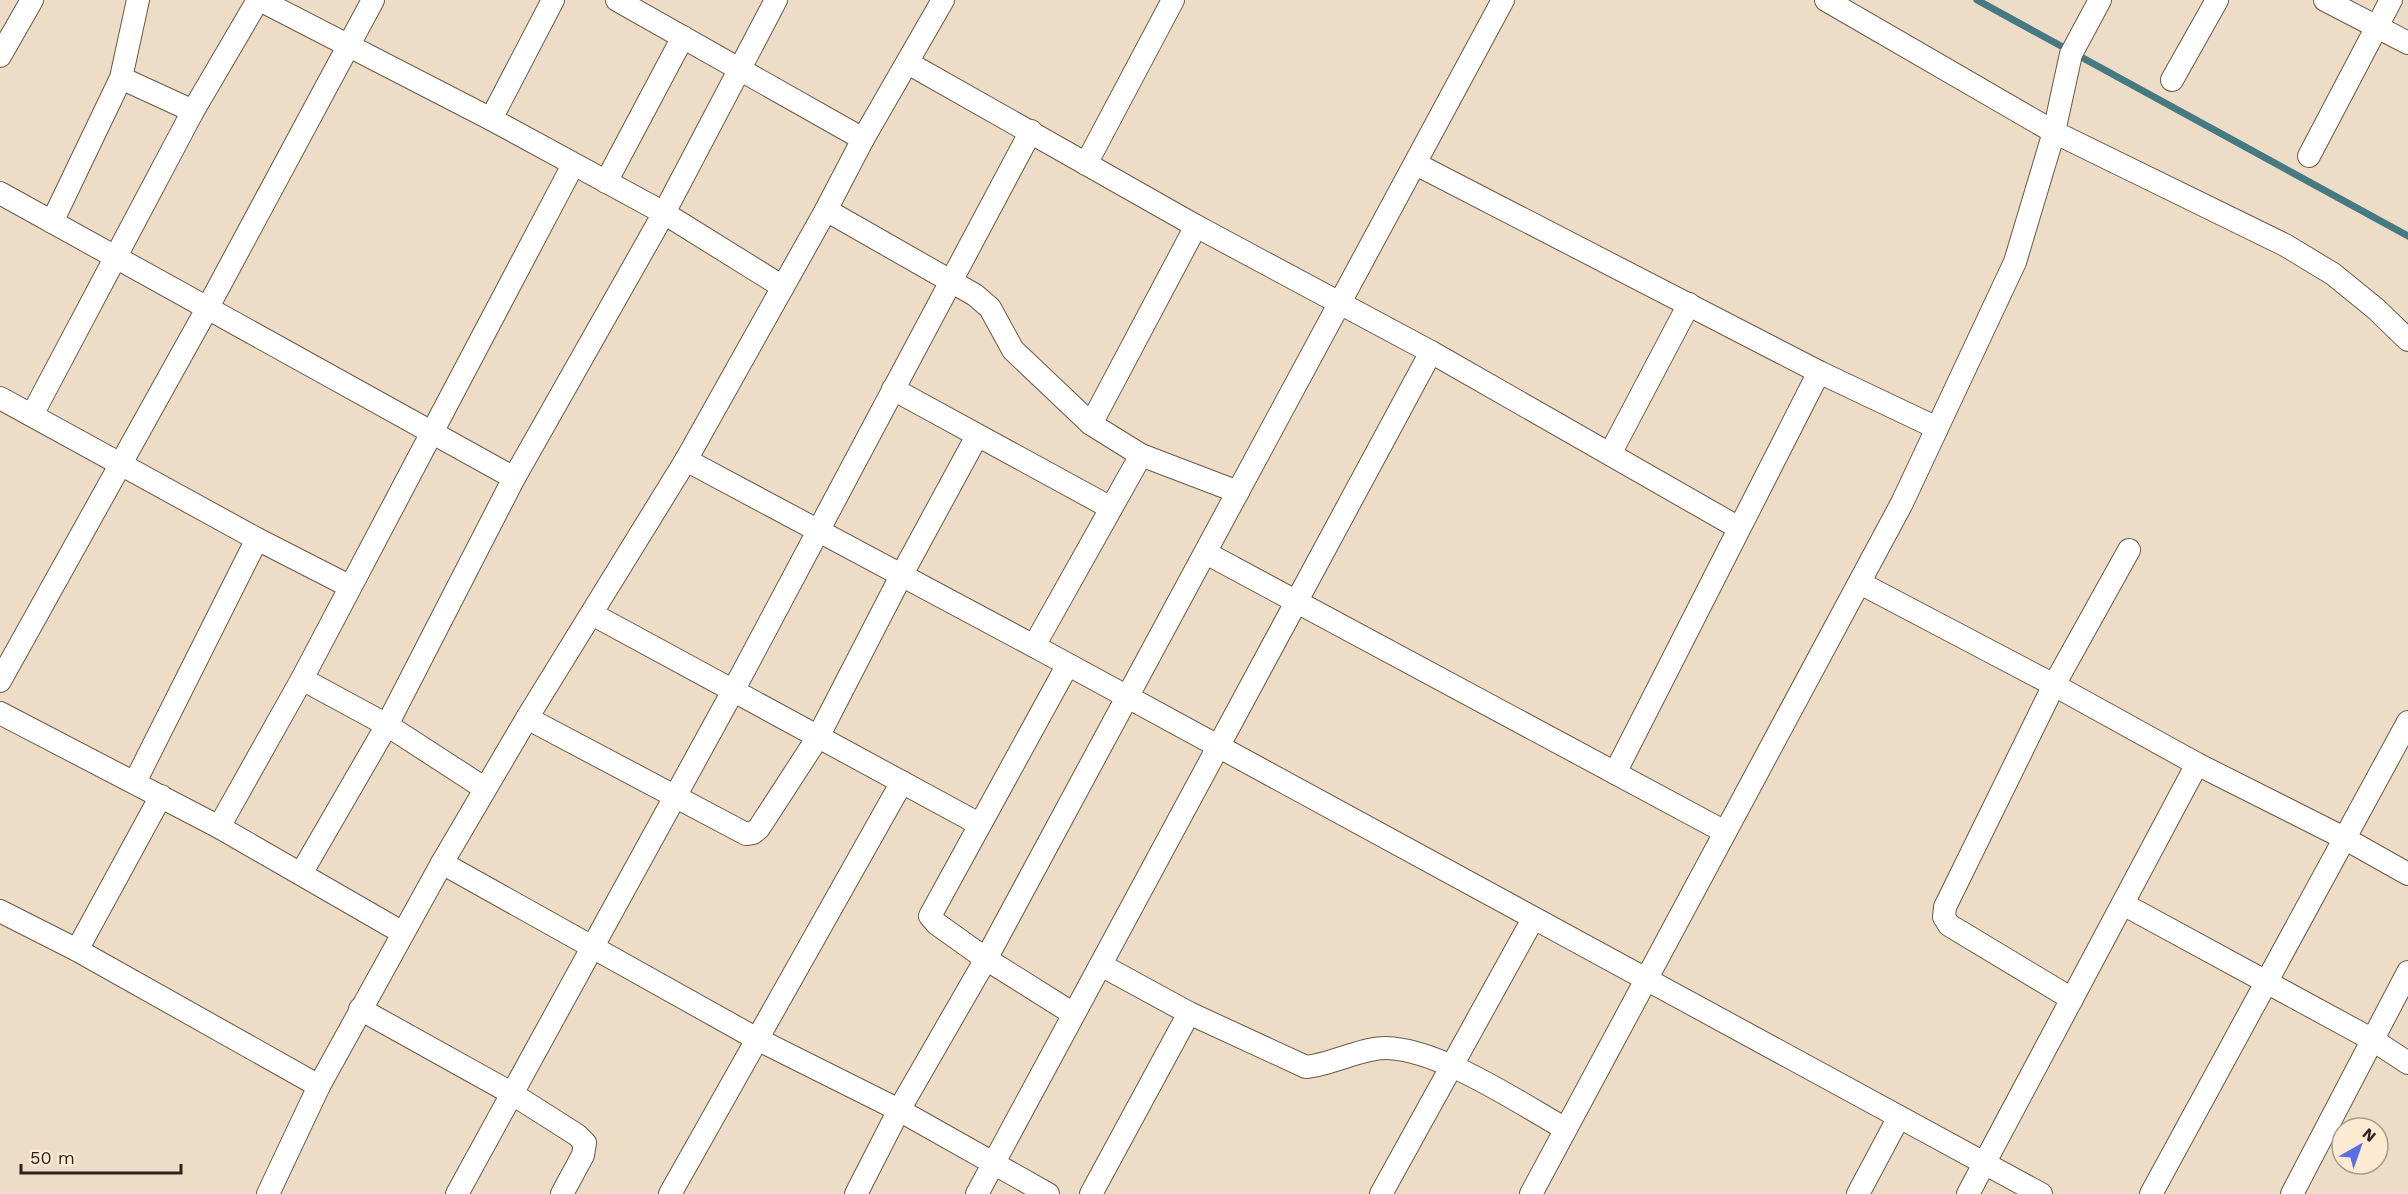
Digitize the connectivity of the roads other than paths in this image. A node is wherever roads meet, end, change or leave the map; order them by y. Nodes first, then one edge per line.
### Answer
1 (32, 0) edge
2 (138, 0) edge
3 (259, 0) edge
4 (373, 0) edge
5 (553, 0) edge
6 (617, 0) edge
7 (776, 0) edge
8 (943, 0) edge
9 (1173, 0) edge
10 (1503, 0) edge
11 (1826, 0) edge
12 (2217, 0) edge
13 (2325, 0) edge
14 (2391, 0) edge
15 (2098, 2) edge
16 (2377, 28) junction
17 (683, 37) junction
18 (2408, 43) edge
19 (348, 46) junction
20 (0, 56) edge
21 (908, 63) junction
22 (741, 70) junction
23 (121, 78) junction
24 (2172, 80) dead end
25 (192, 111) junction
26 (491, 119) junction
27 (1031, 131) junction
28 (2054, 132) junction
29 (863, 139) junction
30 (2309, 156) dead end
31 (1086, 164) junction
32 (1416, 164) junction
33 (573, 165) junction
34 (606, 182) junction
35 (0, 192) edge
36 (826, 210) junction
37 (664, 213) junction
38 (52, 222) junction
39 (1196, 226) junction
40 (115, 257) junction
41 (951, 281) junction
42 (783, 286) junction
43 (1341, 304) junction
44 (1689, 304) junction
45 (208, 307) junction
46 (2408, 340) edge
47 (1431, 352) junction
48 (1819, 372) junction
49 (893, 389) junction
50 (0, 398) edge
51 (32, 415) junction
52 (1091, 424) junction
53 (1937, 428) junction
54 (432, 432) junction
55 (977, 436) junction
56 (1610, 454) junction
57 (1141, 455) junction
58 (686, 460) junction
59 (119, 463) junction
60 (514, 478) junction
61 (1238, 492) junction
62 (1111, 508) junction
63 (1739, 528) junction
64 (818, 531) junction
65 (257, 538) junction
66 (2129, 550) dead end
67 (1206, 553) junction
68 (901, 576) junction
69 (1860, 583) junction
70 (349, 586) junction
71 (1297, 602) junction
72 (592, 614) junction
73 (1035, 646) junction
74 (1067, 666) junction
75 (302, 679) junction
76 (0, 681) edge
77 (2054, 685) junction
78 (733, 691) junction
79 (1127, 699) junction
80 (0, 712) edge
81 (527, 718) junction
82 (2408, 722) edge
83 (387, 725) junction
84 (818, 737) junction
85 (1218, 748) junction
86 (2197, 764) junction
87 (1615, 773) junction
88 (135, 782) junction
89 (902, 782) junction
90 (484, 788) junction
91 (161, 796) junction
92 (673, 797) junction
93 (979, 824) junction
94 (219, 827) junction
95 (1725, 832) junction
96 (2344, 838) junction
97 (442, 863) junction
98 (302, 872) junction
99 (2408, 874) edge
100 (2123, 904) junction
101 (0, 911) edge
102 (1533, 919) junction
103 (403, 933) junction
104 (590, 947) junction
105 (77, 950) junction
106 (986, 959) junction
107 (1101, 965) junction
108 (2408, 972) edge
109 (1646, 980) junction
110 (2265, 982) junction
111 (2072, 999) junction
112 (360, 1009) junction
113 (1072, 1013) junction
114 (1189, 1013) junction
115 (757, 1039) junction
116 (2373, 1040) junction
117 (2408, 1063) edge
118 (1451, 1065) junction
119 (320, 1086) junction
120 (511, 1093) junction
121 (899, 1110) junction
122 (1899, 1117) junction
123 (1564, 1128) junction
124 (1984, 1163) junction
125 (993, 1165) junction
126 (268, 1194) edge
127 (456, 1194) edge
128 (562, 1194) edge
129 (670, 1194) edge
130 (856, 1194) edge
131 (977, 1194) edge
132 (1048, 1194) edge
133 (1091, 1194) edge
134 (1381, 1194) edge
135 (1531, 1194) edge
136 (1858, 1194) edge
137 (1968, 1194) edge
138 (2041, 1194) edge
139 (2151, 1194) edge
140 (2292, 1194) edge

1 - 20 street
2 - 23 street
3 - 19 street
3 - 25 street
4 - 19 street
5 - 26 street
6 - 17 street
7 - 22 street
8 - 21 street
9 - 31 street
10 - 32 street
11 - 28 street
12 - 24 street
13 - 16 street
14 - 16 street
15 - 28 street
16 - 18 street
16 - 30 street
17 - 22 street
17 - 34 street
19 - 26 street
19 - 45 street
21 - 27 street
21 - 29 street
22 - 29 street
22 - 37 street
23 - 25 street
23 - 38 street
25 - 40 street
26 - 33 street
27 - 31 street
27 - 41 street
28 - 46 street
28 - 53 street
29 - 36 street
31 - 39 street
32 - 43 street
32 - 44 street
33 - 34 street
33 - 54 street
34 - 37 street
35 - 38 street
36 - 41 street
36 - 42 street
37 - 42 street
37 - 60 street
38 - 40 street
39 - 43 street
39 - 52 street
40 - 45 street
40 - 51 street
41 - 49 street
41 - 52 street
42 - 58 street
43 - 47 street
43 - 61 street
44 - 48 street
44 - 56 street
45 - 54 street
45 - 59 street
47 - 56 street
47 - 71 street
48 - 53 street
48 - 63 street
49 - 55 street
49 - 64 street
50 - 51 street
51 - 59 street
52 - 57 street
53 - 69 street
54 - 60 street
54 - 70 street
55 - 62 street
55 - 68 street
56 - 63 street
57 - 61 street
57 - 62 street
58 - 64 street
58 - 72 street
59 - 65 street
59 - 76 street
60 - 83 street
61 - 67 street
62 - 73 street
63 - 87 street
64 - 68 street
64 - 78 street
65 - 70 street
65 - 88 street
66 - 77 street
67 - 71 street
67 - 79 street
68 - 73 street
68 - 84 street
69 - 77 street
69 - 95 street
70 - 75 street
71 - 85 street
71 - 87 street
72 - 78 street
72 - 81 street
73 - 74 street
74 - 79 street
74 - 93 street
75 - 83 street
75 - 94 street
77 - 86 street
77 - 111 street
78 - 84 street
78 - 92 street
79 - 85 street
79 - 106 street
80 - 88 street
81 - 90 street
81 - 92 street
82 - 96 street
83 - 90 street
83 - 98 street
84 - 89 street
84 - 92 street
85 - 102 street
85 - 107 street
86 - 96 street
86 - 100 street
87 - 95 street
88 - 91 street
89 - 93 street
89 - 115 street
90 - 97 street
91 - 94 street
91 - 105 street
92 - 104 street
93 - 106 street
94 - 98 street
95 - 109 street
96 - 99 street
96 - 110 street
97 - 103 street
97 - 104 street
98 - 103 street
100 - 110 street
100 - 111 street
101 - 105 street
102 - 109 street
102 - 118 street
103 - 112 street
104 - 115 street
104 - 120 street
105 - 119 street
106 - 113 street
106 - 121 street
107 - 113 street
107 - 114 street
108 - 116 street
109 - 122 street
109 - 123 street
110 - 116 street
110 - 139 street
111 - 124 street
112 - 119 street
112 - 120 street
113 - 125 street
114 - 118 street
114 - 133 street
115 - 121 street
115 - 129 street
116 - 117 street
116 - 140 street
118 - 123 street
118 - 134 street
119 - 126 street
120 - 127 street
120 - 128 street
121 - 125 street
121 - 130 street
122 - 124 street
122 - 136 street
123 - 135 street
124 - 137 street
124 - 138 street
125 - 131 street
125 - 132 street

